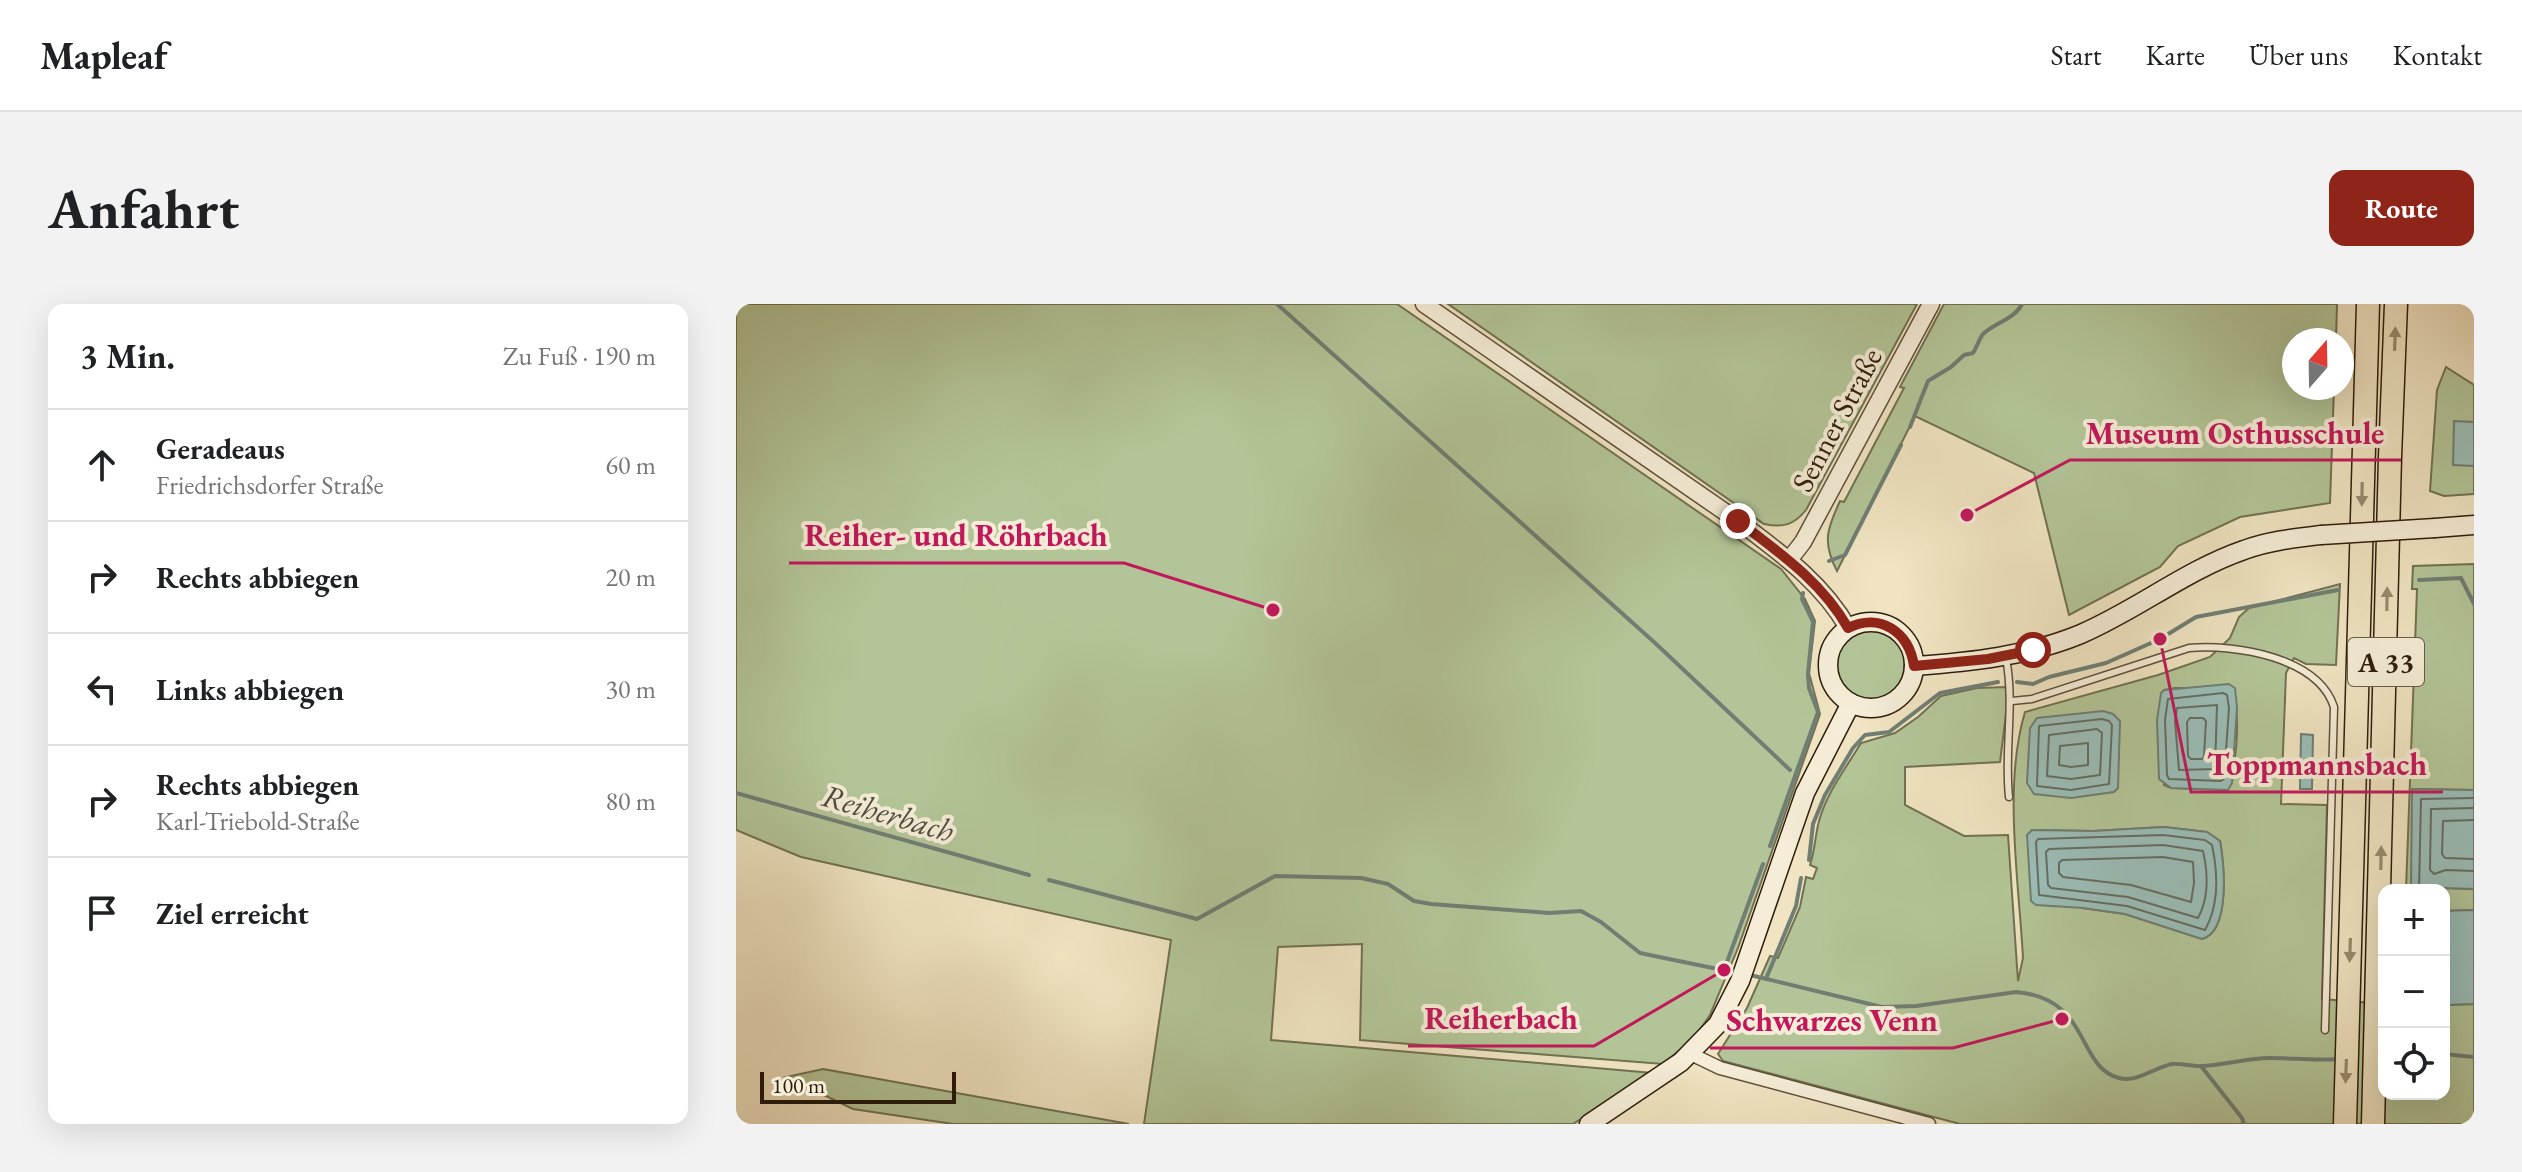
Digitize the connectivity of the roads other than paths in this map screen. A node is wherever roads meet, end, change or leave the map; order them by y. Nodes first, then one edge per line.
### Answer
1 (1424, 304) edge
2 (1931, 304) edge
3 (2368, 304) edge
4 (2396, 304) edge
5 (2474, 525) edge
6 (1789, 560) junction
7 (1848, 628) junction
8 (2006, 656) junction
9 (1914, 666) junction
10 (2012, 701) junction
11 (1851, 703) junction
12 (2009, 797) dead end
13 (2325, 1030) dead end
14 (1691, 1054) junction
15 (1589, 1124) edge
16 (1929, 1124) edge
17 (2345, 1124) edge
18 (2373, 1124) edge

1 - 6 street
2 - 6 street, Senner Straße
3 -> 17 highway, A 33
18 -> 4 highway, A 33
5 - 8 main road, bridge
6 - 7 street
7 - 9 main road
7 - 11 main road
8 - 9 main road
8 - 10 lane
9 - 11 main road
10 - 12 lane
10 - 13 lane
11 - 14 main road
14 - 15 main road
14 - 16 street

